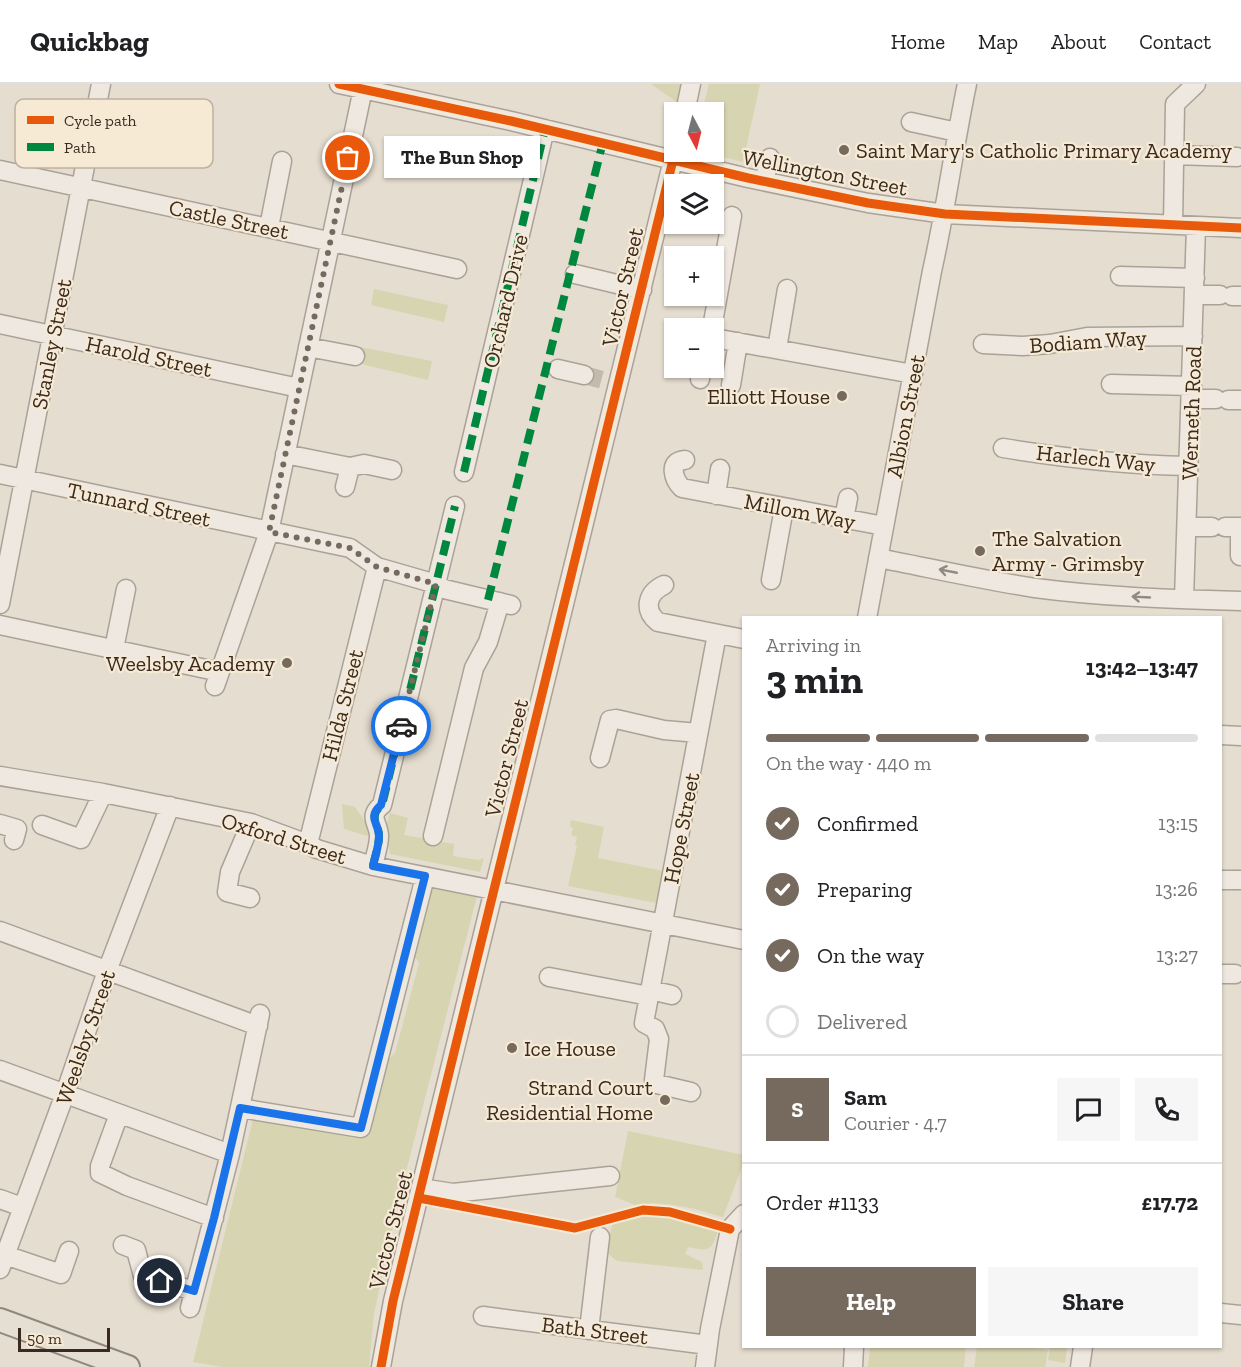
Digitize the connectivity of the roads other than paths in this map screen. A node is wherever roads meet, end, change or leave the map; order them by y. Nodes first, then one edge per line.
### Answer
1 (101, 84) edge
2 (339, 84) edge
3 (691, 84) edge
4 (968, 84) edge
5 (1196, 84) edge
6 (363, 87) edge
7 (98, 99) edge
8 (687, 102) edge
9 (911, 122) dead end
10 (545, 129) junction
11 (957, 132) junction
12 (664, 154) edge
13 (1173, 155) junction
14 (1237, 157) dead end
15 (770, 158) dead end
16 (282, 161) dead end
17 (673, 162) edge
18 (696, 162) edge
19 (85, 168) edge
20 (0, 170) edge
21 (764, 181) junction
22 (81, 187) junction
23 (945, 214) junction
24 (732, 216) dead end
25 (1173, 225) junction
26 (1196, 226) junction
27 (269, 227) junction
28 (1241, 228) edge
29 (330, 241) junction
30 (457, 269) dead end
31 (575, 274) dead end
32 (1120, 276) dead end
33 (1194, 287) junction
34 (787, 289) dead end
35 (642, 290) junction
36 (1231, 296) edge
37 (717, 318) edge
38 (0, 324) edge
39 (53, 335) junction
40 (1193, 336) junction
41 (724, 338) edge
42 (738, 342) junction
43 (983, 344) dead end
44 (308, 346) junction
45 (777, 349) junction
46 (355, 356) dead end
47 (558, 369) dead end
48 (913, 374) junction
49 (584, 375) tunnel mouth
50 (1111, 384) dead end
51 (731, 385) dead end
52 (299, 388) junction
53 (1192, 393) junction
54 (1228, 400) edge
55 (1004, 448) dead end
56 (285, 454) junction
57 (685, 460) dead end
58 (1188, 466) junction
59 (350, 467) junction
60 (720, 469) dead end
61 (392, 470) dead end
62 (464, 472) dead end
63 (0, 474) edge
64 (25, 480) junction
65 (345, 487) dead end
66 (716, 495) junction
67 (848, 498) dead end
68 (456, 506) dead end
69 (784, 508) junction
70 (844, 519) junction
71 (1229, 525) edge
72 (884, 526) junction
73 (1187, 527) junction
74 (273, 532) junction
75 (1240, 556) edge
76 (878, 558) junction
77 (377, 567) junction
78 (771, 580) dead end
79 (436, 584) junction
80 (664, 585) dead end
81 (126, 589) dead end
82 (1184, 599) junction
83 (1241, 601) edge
84 (0, 604) edge
85 (867, 616) edge
86 (0, 625) edge
87 (717, 634) junction
88 (742, 639) edge
89 (114, 649) junction
90 (698, 733) junction
91 (1222, 735) edge
92 (1241, 736) edge
93 (600, 758) dead end
94 (0, 776) edge
95 (103, 793) junction
96 (170, 806) junction
97 (0, 824) edge
98 (251, 824) junction
99 (42, 825) dead end
100 (434, 836) dead end
101 (14, 840) dead end
102 (308, 844) junction
103 (373, 866) junction
104 (425, 876) junction
105 (1222, 880) edge
106 (1241, 880) edge
107 (494, 889) junction
108 (250, 898) dead end
109 (663, 922) junction
110 (0, 931) edge
111 (742, 940) edge
112 (107, 971) junction
113 (549, 977) dead end
114 (650, 993) junction
115 (672, 995) dead end
116 (0, 1070) edge
117 (691, 1092) dead end
118 (65, 1095) junction
119 (240, 1108) junction
120 (119, 1114) junction
121 (230, 1154) junction
122 (610, 1176) dead end
123 (421, 1188) junction
124 (0, 1199) edge
125 (22, 1207) junction
126 (742, 1216) edge
127 (214, 1218) junction
128 (600, 1237) dead end
129 (123, 1245) dead end
130 (69, 1251) dead end
131 (3, 1262) edge
132 (1222, 1313) edge
133 (483, 1316) dead end
134 (1241, 1316) edge
135 (0, 1320) edge
136 (589, 1330) junction
137 (0, 1337) edge
138 (708, 1345) junction
139 (854, 1348) edge
140 (1083, 1348) edge
141 (82, 1367) edge
142 (128, 1367) edge
143 (381, 1367) edge
144 (705, 1367) edge
145 (853, 1367) edge
146 (1080, 1367) edge

1 - 7 street, Stanley Street
2 - 6 street, Wellington Street
3 - 8 street
4 - 11 street, Albion Street
5 - 13 street
6 - 10 street, Wellington Street
6 - 29 street
9 - 11 street
10 - 12 street, Wellington Street
10 - 62 street, Orchard Drive
11 - 23 street, Albion Street
13 - 14 street
13 - 25 street
15 - 21 street
16 - 27 street
17 - 35 street, Victor Street
18 - 21 street, Wellington Street
19 - 22 street, Stanley Street
20 - 22 street, Castle Street
21 - 23 street, Wellington Street
22 - 27 street, Castle Street
22 - 39 street, Stanley Street
23 - 25 street, Wellington Street
23 - 48 street, Albion Street
24 - 37 street
25 - 26 street, Wellington Street
26 - 28 street, Wellington Street
26 - 33 street, Werneth Road
27 - 29 street, Castle Street
29 - 30 street, Castle Street
29 - 44 street
31 - 35 street
32 - 33 street
33 - 36 street
33 - 40 street, Werneth Road
34 - 45 street
35 - 107 street, Victor Street
38 - 39 street, Harold Street
39 - 52 street, Harold Street
39 - 64 street, Stanley Street
40 - 43 street, Bodiam Way
40 - 53 street, Werneth Road
41 - 42 street
42 - 45 street
42 - 51 street
44 - 46 street
44 - 52 street
45 - 48 street
47 - 49 street
48 - 72 street, Albion Street
50 - 53 street
52 - 56 street
53 - 54 street
53 - 58 street, Werneth Road
55 - 58 street, Harlech Way
56 - 59 street
56 - 74 street
57 - 66 street, Millom Way
58 - 73 street, Werneth Road
59 - 61 street
59 - 65 street
60 - 66 street, Millom Way
63 - 64 street, Tunnard Street
64 - 74 street, Tunnard Street
64 - 84 street, Stanley Street
66 - 69 street, Millom Way
67 - 70 street
68 - 79 street
69 - 70 street, Millom Way
69 - 78 street
70 - 72 street, Millom Way
71 - 73 street
71 - 75 street
72 - 76 street, Albion Street
73 - 82 street, Werneth Road
74 - 77 street, Tunnard Street
74 - 89 street
82 -> 76 street
76 - 85 street, Albion Street
77 - 79 street, Tunnard Street
77 - 102 street, Hilda Street
79 - 100 street, Tunnard Street
79 - 103 street
80 - 87 street
81 - 89 street
82 - 83 street
86 - 89 street
87 - 88 street
87 - 90 street, Hope Street
90 - 93 street
90 - 109 street, Hope Street
91 - 92 street
94 - 95 street, Oxford Street
95 - 96 street, Oxford Street
95 - 99 street
96 - 98 street, Oxford Street
96 - 112 street, Weelsby Street
97 - 101 street
98 - 102 street, Oxford Street
98 - 108 street
102 - 103 street, Oxford Street
103 - 104 street, Oxford Street
104 - 107 street, Oxford Street
104 - 119 street
105 - 106 street
107 - 109 street, Oxford Street
107 - 123 street, Victor Street
109 - 111 street, Oxford Street
109 - 114 street, Hope Street
110 - 112 street
112 - 118 street, Weelsby Street
112 - 119 street
113 - 114 street
114 - 115 street
114 - 117 street, Hope Street
116 - 118 street
118 - 120 street
118 - 125 street, Weelsby Street
119 - 121 street
120 - 121 street
120 - 127 street
121 - 127 street
122 - 123 street
123 - 143 street, Victor Street
124 - 125 street
125 - 131 street, Weelsby Street
126 - 138 street
127 - 129 street
128 - 136 street
130 - 131 street
132 - 134 street
133 - 136 street, Bath Street
135 - 142 main road
136 - 138 street, Bath Street
137 - 141 main road
138 - 144 street
139 - 145 street
140 - 146 street

